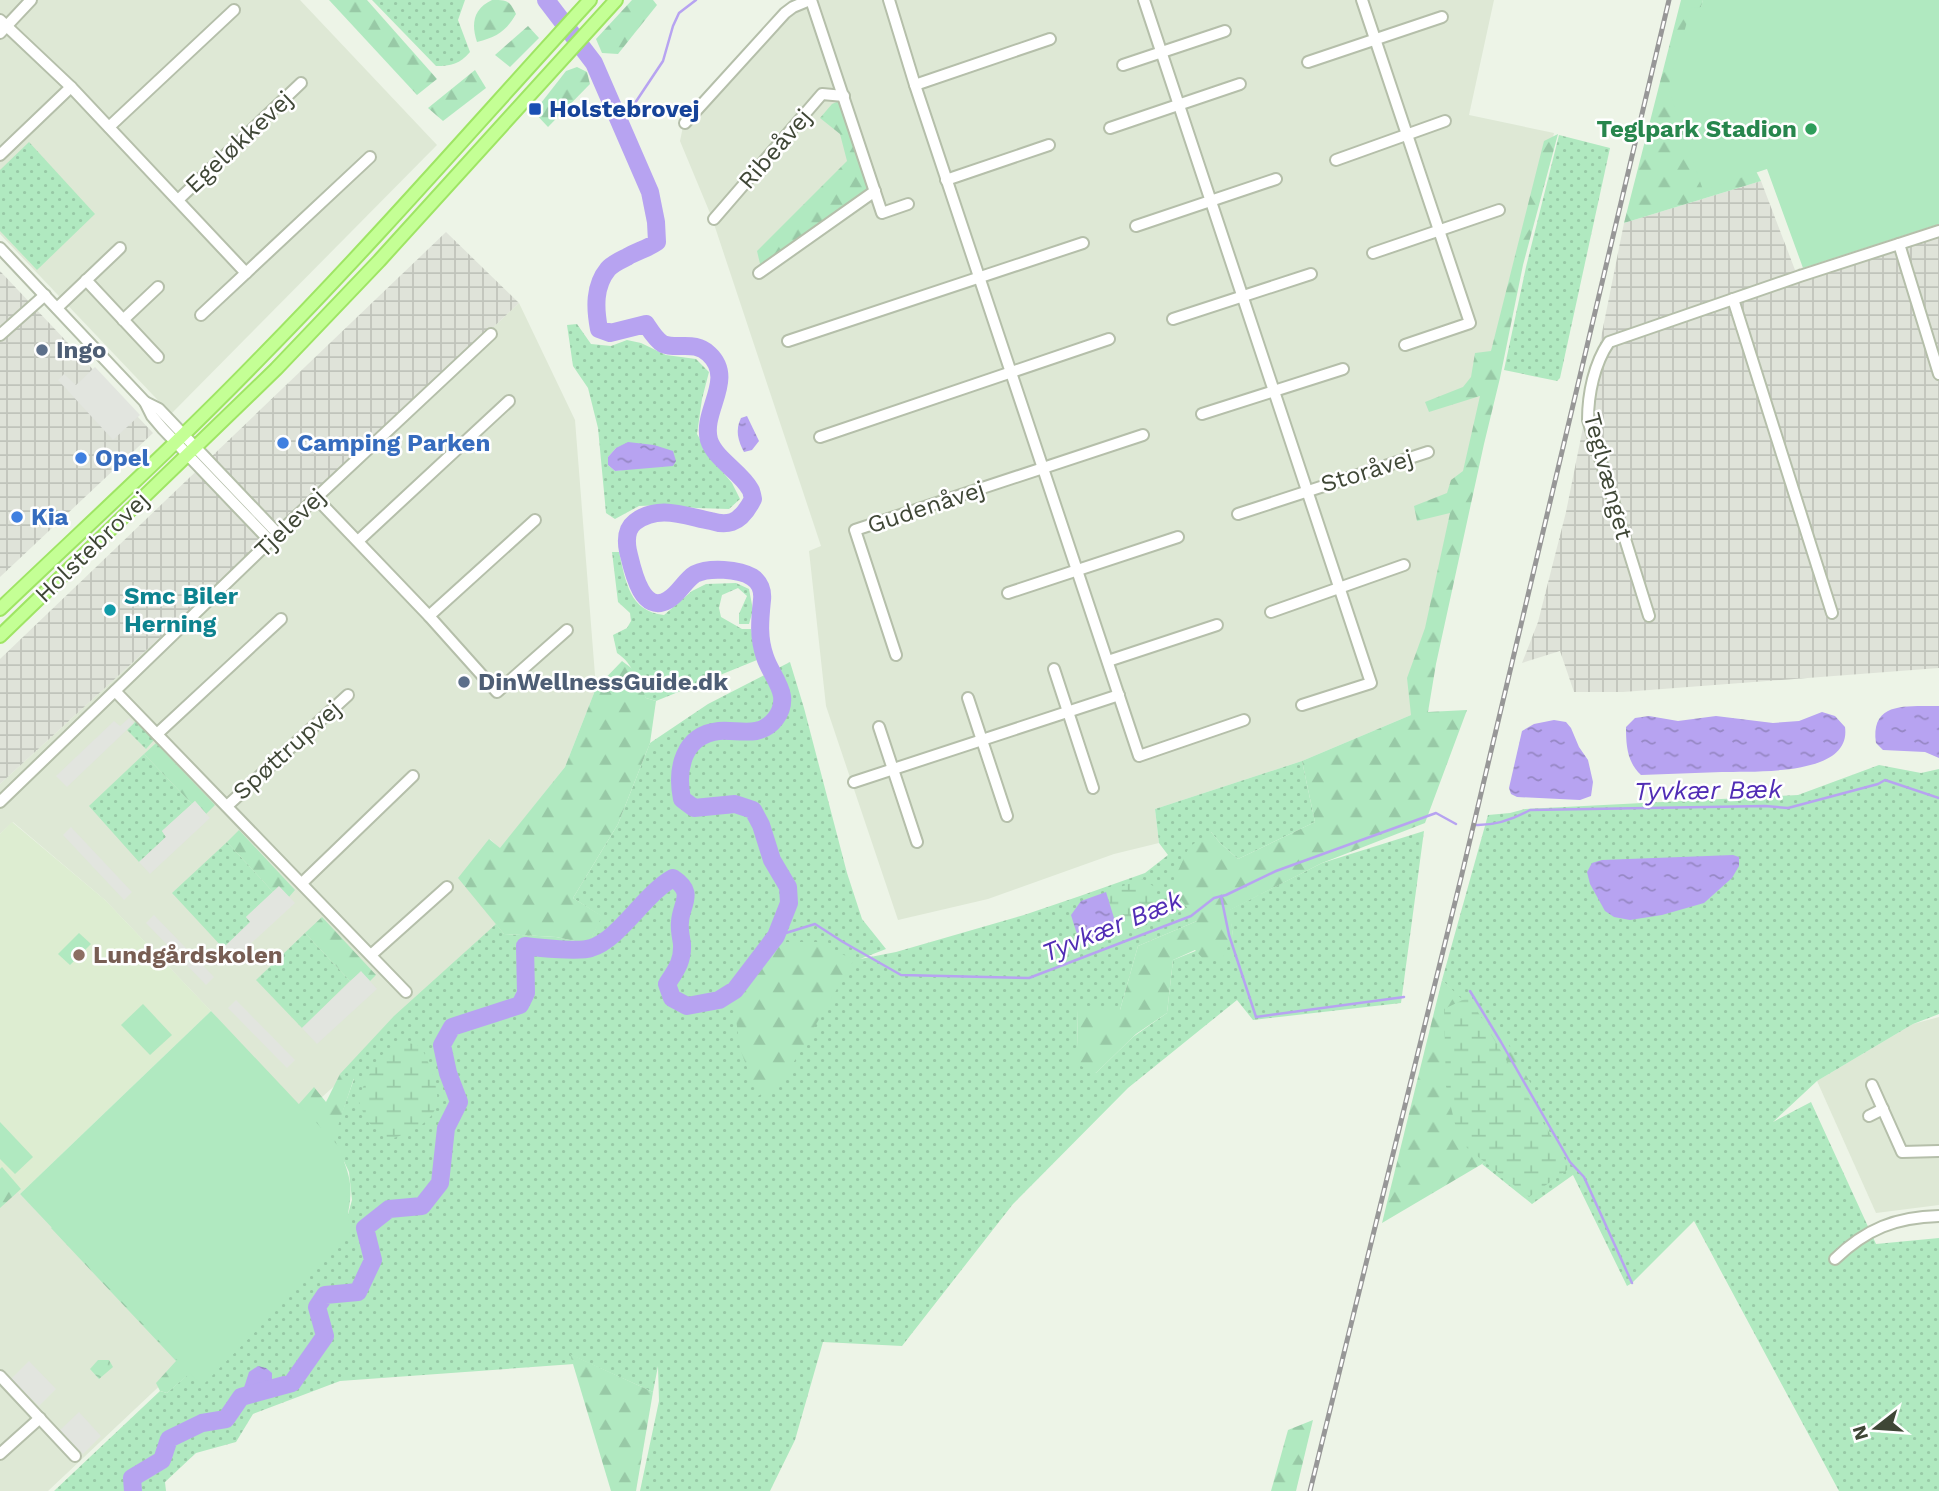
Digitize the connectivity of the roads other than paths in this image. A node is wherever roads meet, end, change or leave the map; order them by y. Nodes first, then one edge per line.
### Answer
1 (31, 0) edge
2 (590, 0) edge
3 (616, 0) edge
4 (810, 0) edge
5 (888, 0) edge
6 (1144, 0) edge
7 (1362, 0) edge
8 (234, 10) dead end
9 (1442, 17) dead end
10 (2, 26) edge
11 (1225, 31) dead end
12 (1049, 39) dead end
13 (1375, 39) junction
14 (1161, 52) junction
15 (1308, 62) dead end
16 (1123, 65) dead end
17 (301, 83) dead end
18 (1240, 84) dead end
19 (915, 85) junction
20 (71, 87) junction
21 (844, 96) junction
22 (1178, 104) junction
23 (1444, 121) dead end
24 (685, 124) dead end
25 (109, 127) junction
26 (1110, 128) dead end
27 (1406, 134) junction
28 (1049, 145) dead end
29 (0, 155) edge
30 (370, 157) dead end
31 (1336, 160) dead end
32 (1276, 178) dead end
33 (946, 180) junction
34 (875, 191) junction
35 (177, 200) junction
36 (1210, 200) junction
37 (908, 204) dead end
38 (1499, 210) dead end
39 (714, 219) dead end
40 (1136, 226) dead end
41 (1439, 231) junction
42 (1939, 231) edge
43 (1083, 243) dead end
44 (1899, 244) junction
45 (0, 248) edge
46 (120, 248) dead end
47 (1373, 253) dead end
48 (246, 273) junction
49 (759, 273) dead end
50 (1311, 274) dead end
51 (979, 278) junction
52 (86, 281) junction
53 (158, 287) dead end
54 (45, 295) junction
55 (1242, 296) junction
56 (1733, 299) junction
57 (57, 308) junction
58 (201, 315) dead end
59 (1173, 319) dead end
60 (123, 320) junction
61 (491, 334) dead end
62 (0, 335) edge
63 (1109, 339) dead end
64 (789, 341) dead end
65 (1405, 345) dead end
66 (158, 356) dead end
67 (1343, 369) dead end
68 (1011, 371) junction
69 (1939, 373) edge
70 (1273, 391) junction
71 (509, 401) dead end
72 (1202, 414) dead end
73 (1143, 435) dead end
74 (820, 437) dead end
75 (180, 439) junction
76 (192, 451) junction
77 (1428, 452) dead end
78 (1043, 468) junction
79 (1307, 490) junction
80 (316, 498) junction
81 (1238, 514) dead end
82 (535, 520) dead end
83 (1178, 537) dead end
84 (274, 538) junction
85 (358, 541) junction
86 (1404, 565) dead end
87 (1077, 570) junction
88 (1338, 588) junction
89 (1009, 593) dead end
90 (0, 609) edge
91 (1271, 612) dead end
92 (1832, 613) dead end
93 (429, 616) junction
94 (1649, 616) dead end
95 (281, 619) dead end
96 (1217, 625) dead end
97 (567, 630) dead end
98 (0, 636) edge
99 (896, 655) dead end
100 (1108, 661) junction
101 (1054, 669) dead end
102 (115, 691) junction
103 (348, 695) dead end
104 (1119, 695) junction
105 (968, 698) dead end
106 (1302, 705) dead end
107 (1068, 711) junction
108 (1244, 720) dead end
109 (879, 727) dead end
110 (157, 734) junction
111 (982, 740) junction
112 (893, 769) junction
113 (413, 776) dead end
114 (854, 782) dead end
115 (1093, 788) dead end
116 (0, 802) edge
117 (227, 806) junction
118 (1007, 816) dead end
119 (917, 842) dead end
120 (302, 883) junction
121 (447, 887) dead end
122 (371, 955) junction
123 (406, 992) dead end
124 (1872, 1085) dead end
125 (1883, 1109) junction
126 (1869, 1116) dead end
127 (1939, 1151) edge
128 (1939, 1216) edge
129 (1835, 1259) dead end
130 (0, 1376) edge
131 (40, 1418) junction
132 (0, 1454) edge
133 (75, 1455) dead end

1 - 10 street
2 - 75 main road, Holstebrovej
3 - 76 main road, Holstebrovej
4 - 21 street, Ribeåvej
4 - 24 street, Ribeåvej
5 - 19 street
6 - 14 street, Storåvej
7 - 13 street
8 - 25 street
9 - 13 street
10 - 20 street, Egeløkkevej
11 - 14 street
12 - 19 street
13 - 15 street
13 - 27 street
14 - 16 street
14 - 22 street, Storåvej
17 - 35 street, Egeløkkevej
18 - 22 street
19 - 33 street
20 - 25 street, Egeløkkevej
20 - 29 street
21 - 34 street, Ribeåvej
21 - 39 street, Ribeåvej
22 - 26 street
22 - 36 street, Storåvej
23 - 27 street
25 - 35 street, Egeløkkevej
27 - 31 street
27 - 41 street
28 - 33 street
30 - 48 street
32 - 36 street
33 - 51 street
34 - 37 street, Ribeåvej
34 - 49 street
35 - 48 street, Egeløkkevej
36 - 40 street
36 - 55 street, Storåvej
38 - 41 street
41 - 47 street
41 - 65 street
42 - 44 street, Teglvænget
43 - 51 street
44 - 56 street, Teglvænget
44 - 69 street
45 - 54 street
46 - 52 street
48 - 58 street
50 - 55 street
51 - 64 street
51 - 68 street
52 - 57 street
52 - 60 street
53 - 60 street
54 - 57 street
54 - 62 street
55 - 59 street
55 - 70 street, Storåvej
56 - 92 street
56 - 94 street, Teglvænget
57 - 75 street
60 - 66 street
61 - 80 street, Tjelevej
63 - 68 street
67 - 70 street
68 - 74 street
68 - 78 street
70 - 72 street
70 - 79 street, Storåvej
71 - 85 street
73 - 78 street, Gudenåvej
75 - 76 street
75 - 90 main road, Holstebrovej
76 - 84 street
76 - 98 main road, Holstebrovej
77 - 79 street, Storåvej
78 - 87 street
78 - 99 street, Gudenåvej
79 - 81 street, Storåvej
79 - 88 street, Storåvej
80 - 84 street, Tjelevej
80 - 85 street
82 - 93 street
83 - 87 street
84 - 102 street, Tjelevej
85 - 93 street
86 - 88 street
87 - 89 street
87 - 100 street
88 - 91 street
88 - 106 street, Storåvej
93 - 97 street
95 - 110 street
96 - 100 street
100 - 104 street
101 - 107 street
102 - 110 street, Spøttrupvej
102 - 116 street, Tjelevej
103 - 117 street, Spøttrupvej
104 - 107 street
104 - 108 street
105 - 111 street
107 - 111 street
107 - 115 street
109 - 112 street
110 - 117 street, Spøttrupvej
111 - 112 street
111 - 118 street
112 - 114 street
112 - 119 street
113 - 120 street
117 - 120 street, Spøttrupvej
120 - 122 street, Spøttrupvej
121 - 122 street
122 - 123 street, Spøttrupvej
124 - 125 street
125 - 126 street
125 - 127 street
128 - 129 street
130 - 131 street
131 - 132 street
131 - 133 street

